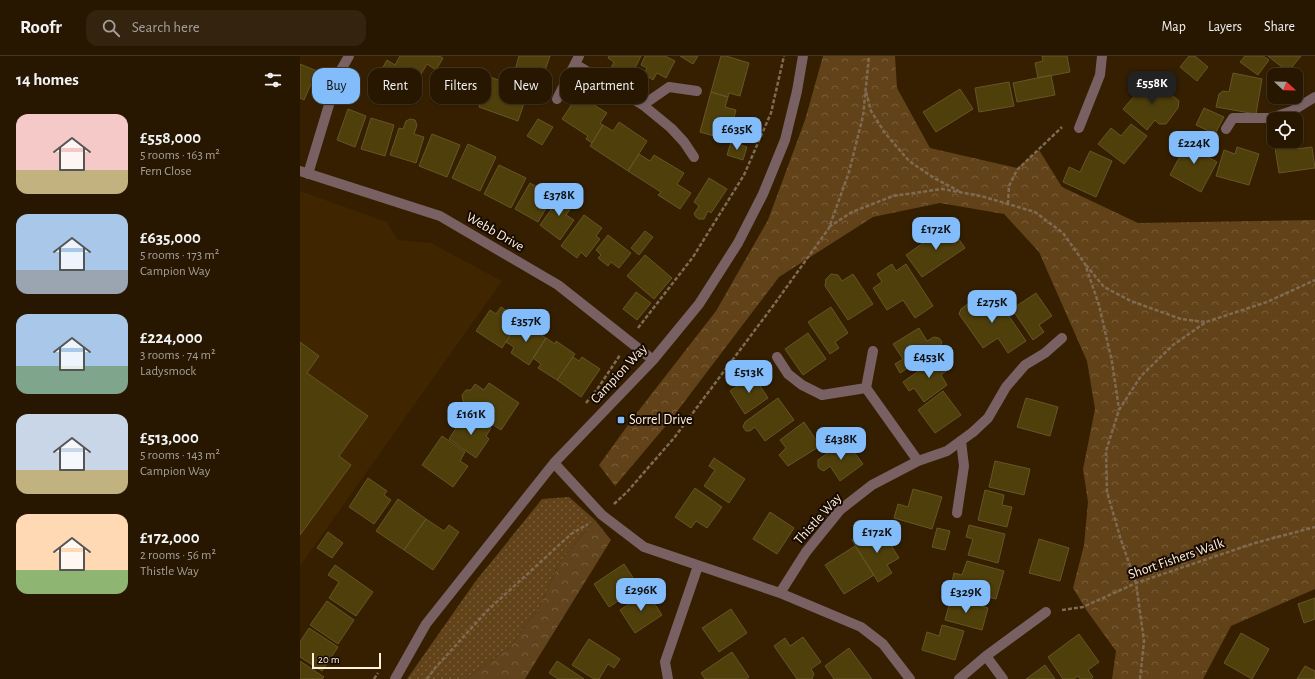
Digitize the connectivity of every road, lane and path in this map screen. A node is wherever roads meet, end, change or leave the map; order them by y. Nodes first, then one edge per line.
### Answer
1 (349, 56) edge
2 (784, 56) edge
3 (803, 56) edge
4 (869, 56) edge
5 (1102, 56) edge
6 (577, 60) edge
7 (589, 68) edge
8 (866, 90) junction
9 (697, 91) dead end
10 (1315, 98) edge
11 (557, 99) dead end
12 (648, 101) edge
13 (643, 104) edge
14 (1079, 128) joint
15 (1226, 129) dead end
16 (694, 157) dead end
17 (304, 172) edge
18 (961, 192) junction
19 (1008, 204) junction
20 (829, 228) junction
21 (1084, 264) junction
22 (1315, 280) edge
23 (1206, 322) junction
24 (1062, 338) dead end
25 (629, 340) junction
26 (873, 351) dead end
27 (777, 357) dead end
28 (653, 360) junction
29 (866, 388) junction
30 (583, 406) dead end
31 (1119, 410) junction
32 (960, 441) junction
33 (918, 461) junction
34 (554, 463) junction
35 (957, 513) dead end
36 (602, 515) junction
37 (1315, 527) edge
38 (698, 566) junction
39 (1136, 582) junction
40 (780, 593) junction
41 (1046, 612) joint
42 (986, 656) junction
43 (378, 672) dead end
44 (374, 679) edge
45 (395, 679) edge
46 (427, 679) edge
47 (668, 679) edge
48 (910, 679) edge
49 (959, 679) edge
50 (1003, 679) edge
51 (1140, 679) edge

1 - 17 street
2 - 25 path
3 - 28 street, Campion Way
4 - 8 path
5 - 14 street
6 - 7 street
6 - 11 street
8 - 18 path
8 - 20 path
9 - 12 street
10 - 15 street
13 - 16 street
14 - 19 path
17 - 25 street, Webb Drive
18 - 19 path
18 - 20 path
19 - 21 path
20 - 36 path
21 - 23 path
21 - 31 path
22 - 23 path
23 - 31 path
24 - 32 street, Thistle Way
25 - 28 street, Webb Drive
25 - 30 path
26 - 29 street
27 - 29 street
28 - 34 street, Campion Way
29 - 33 street
31 - 39 path
32 - 33 street, Thistle Way
32 - 35 street
33 - 40 street, Thistle Way
34 - 36 street
34 - 45 street, Campion Way
36 - 38 street
36 - 46 path
37 - 39 path, Short Fishers Walk
38 - 40 street
38 - 47 street
39 - 41 path, Short Fishers Walk
39 - 51 path
40 - 48 street
41 - 42 street
42 - 49 street
42 - 50 street
43 - 44 path

